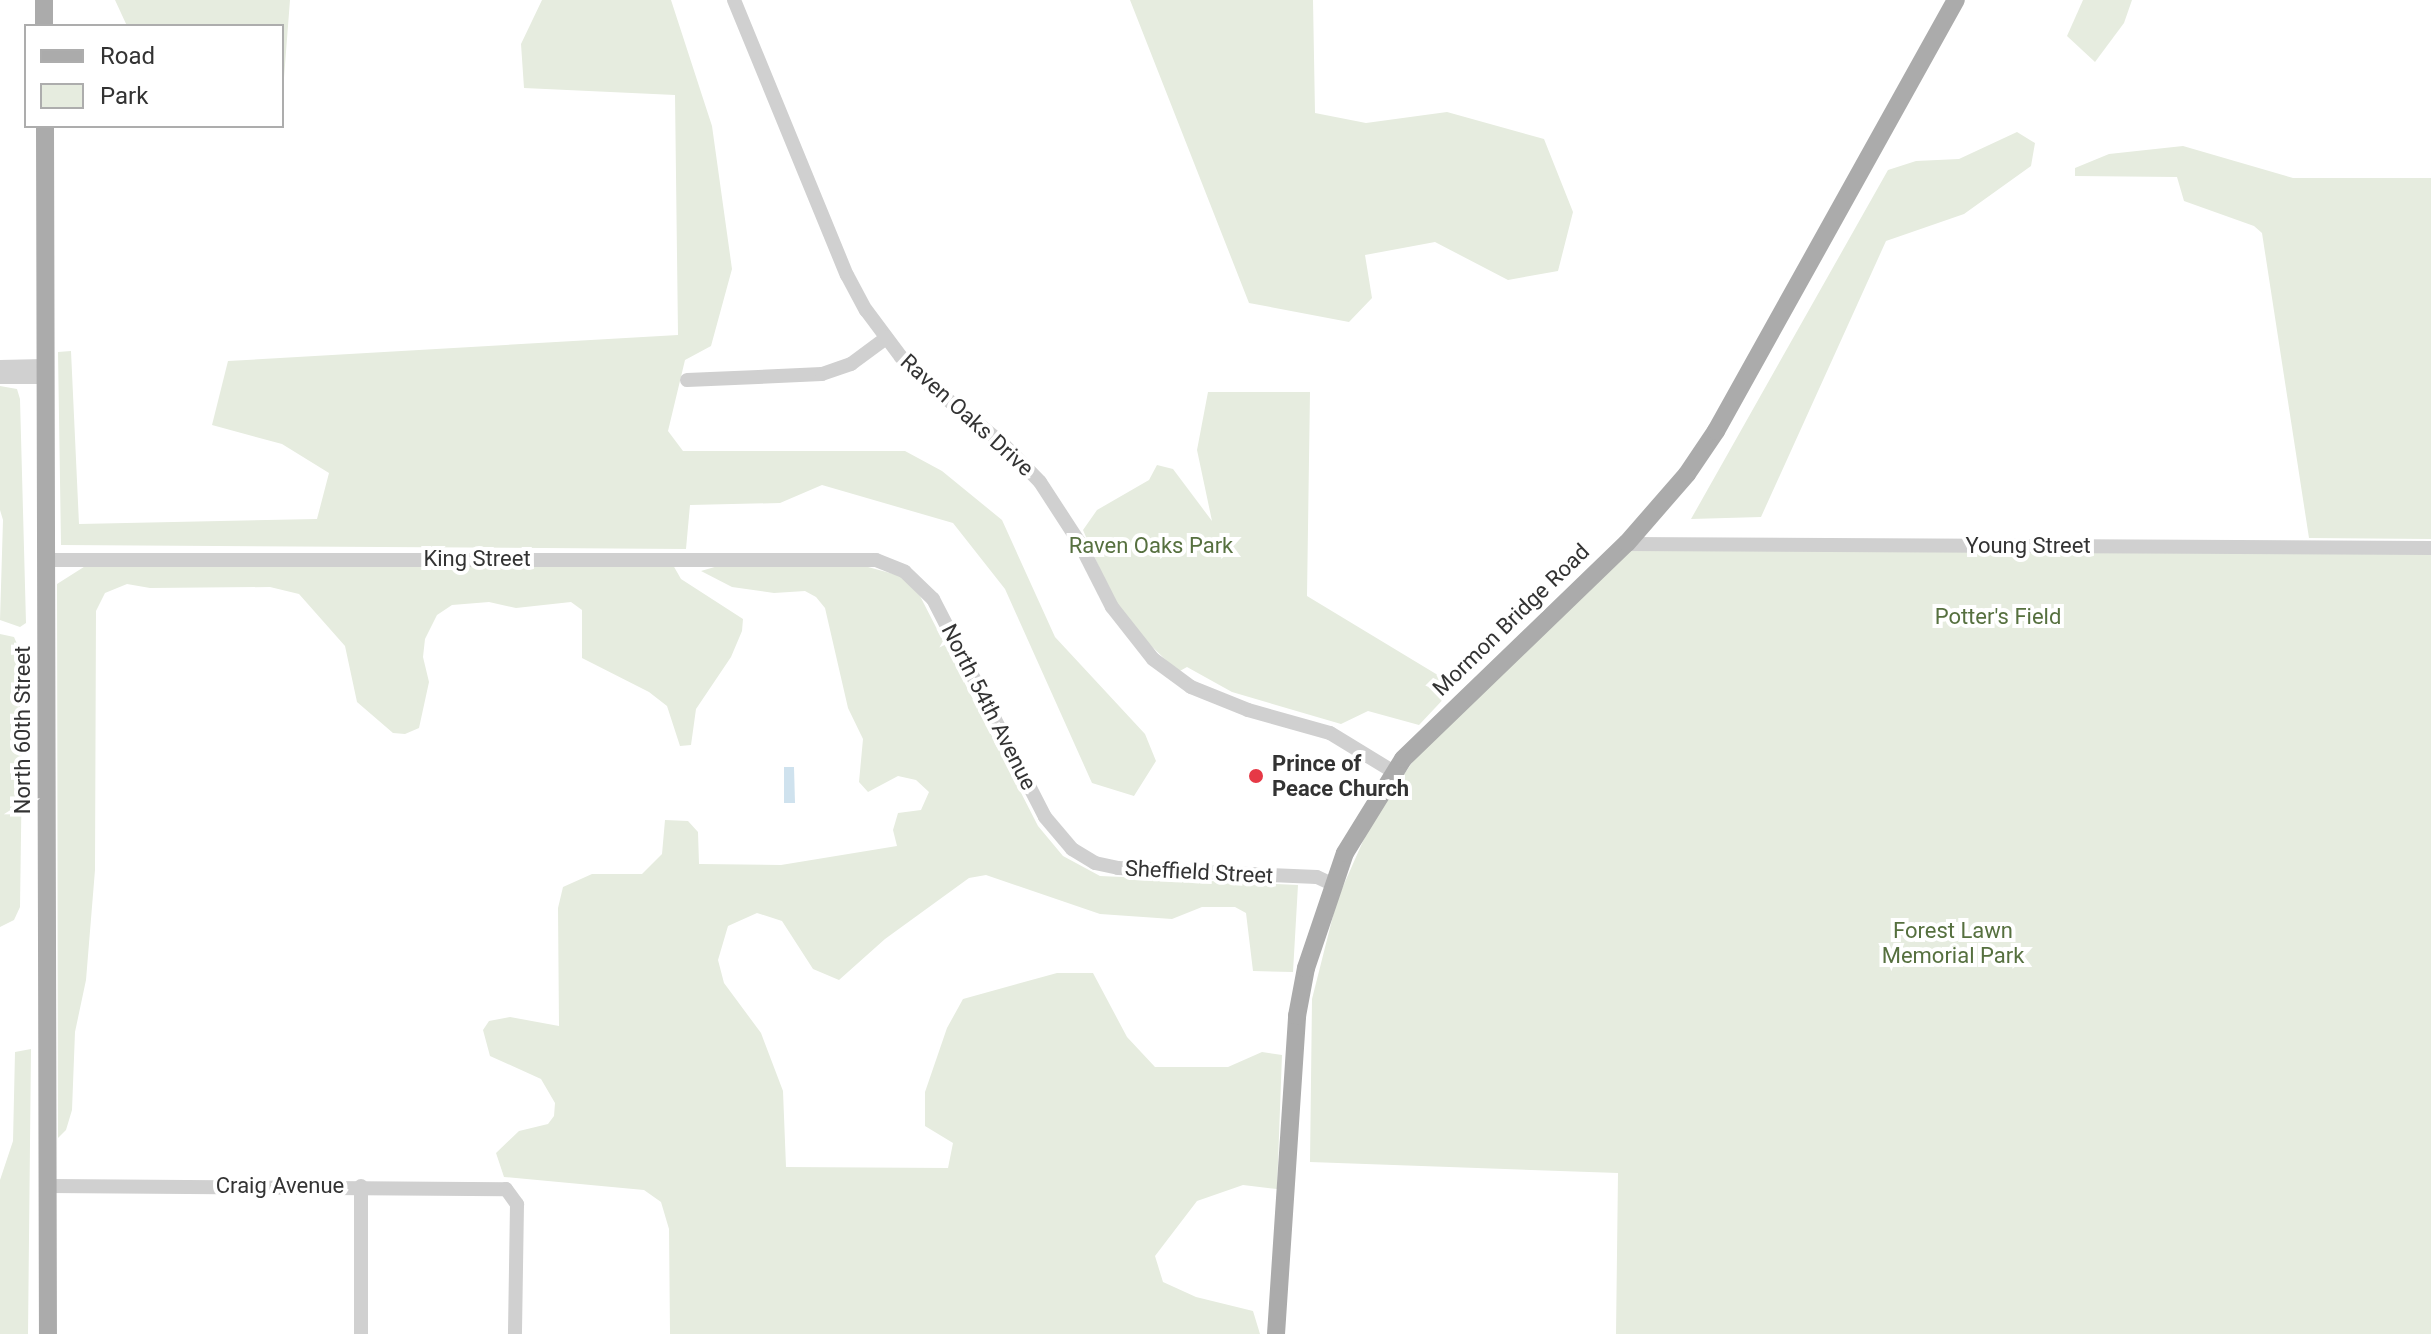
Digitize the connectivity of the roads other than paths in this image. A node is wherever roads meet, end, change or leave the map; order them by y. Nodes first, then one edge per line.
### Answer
1 (44, 0) edge
2 (734, 0) edge
3 (1956, 0) edge
4 (44, 24) edge
5 (45, 128) edge
6 (886, 338) junction
7 (0, 367) edge
8 (45, 371) junction
9 (0, 377) edge
10 (687, 380) dead end
11 (1626, 544) junction
12 (2431, 548) edge
13 (46, 560) junction
14 (905, 572) joint
15 (1394, 772) junction
16 (1069, 846) joint
17 (1334, 885) junction
18 (49, 1186) junction
19 (361, 1186) junction
20 (48, 1334) edge
21 (361, 1334) edge
22 (515, 1334) edge
23 (1276, 1334) edge

1 - 4 main road
2 - 6 street, Raven Oaks Drive
3 - 11 main road, Mormon Bridge Road
5 - 8 main road, North 60th Street
6 - 10 street
6 - 15 street, Raven Oaks Drive
7 - 8 street
8 - 9 street
8 - 13 main road, North 60th Street
11 - 12 street, Young Street
11 - 15 main road, Mormon Bridge Road
13 - 14 street, King Street
13 - 18 main road, North 60th Street
14 - 16 street, North 54th Avenue
15 - 17 main road, Mormon Bridge Road
16 - 17 street, Sheffield Street
17 - 23 main road, Mormon Bridge Road
18 - 19 street, Craig Avenue
18 - 20 main road, North 60th Street
19 - 21 street
19 - 22 street, Craig Avenue

